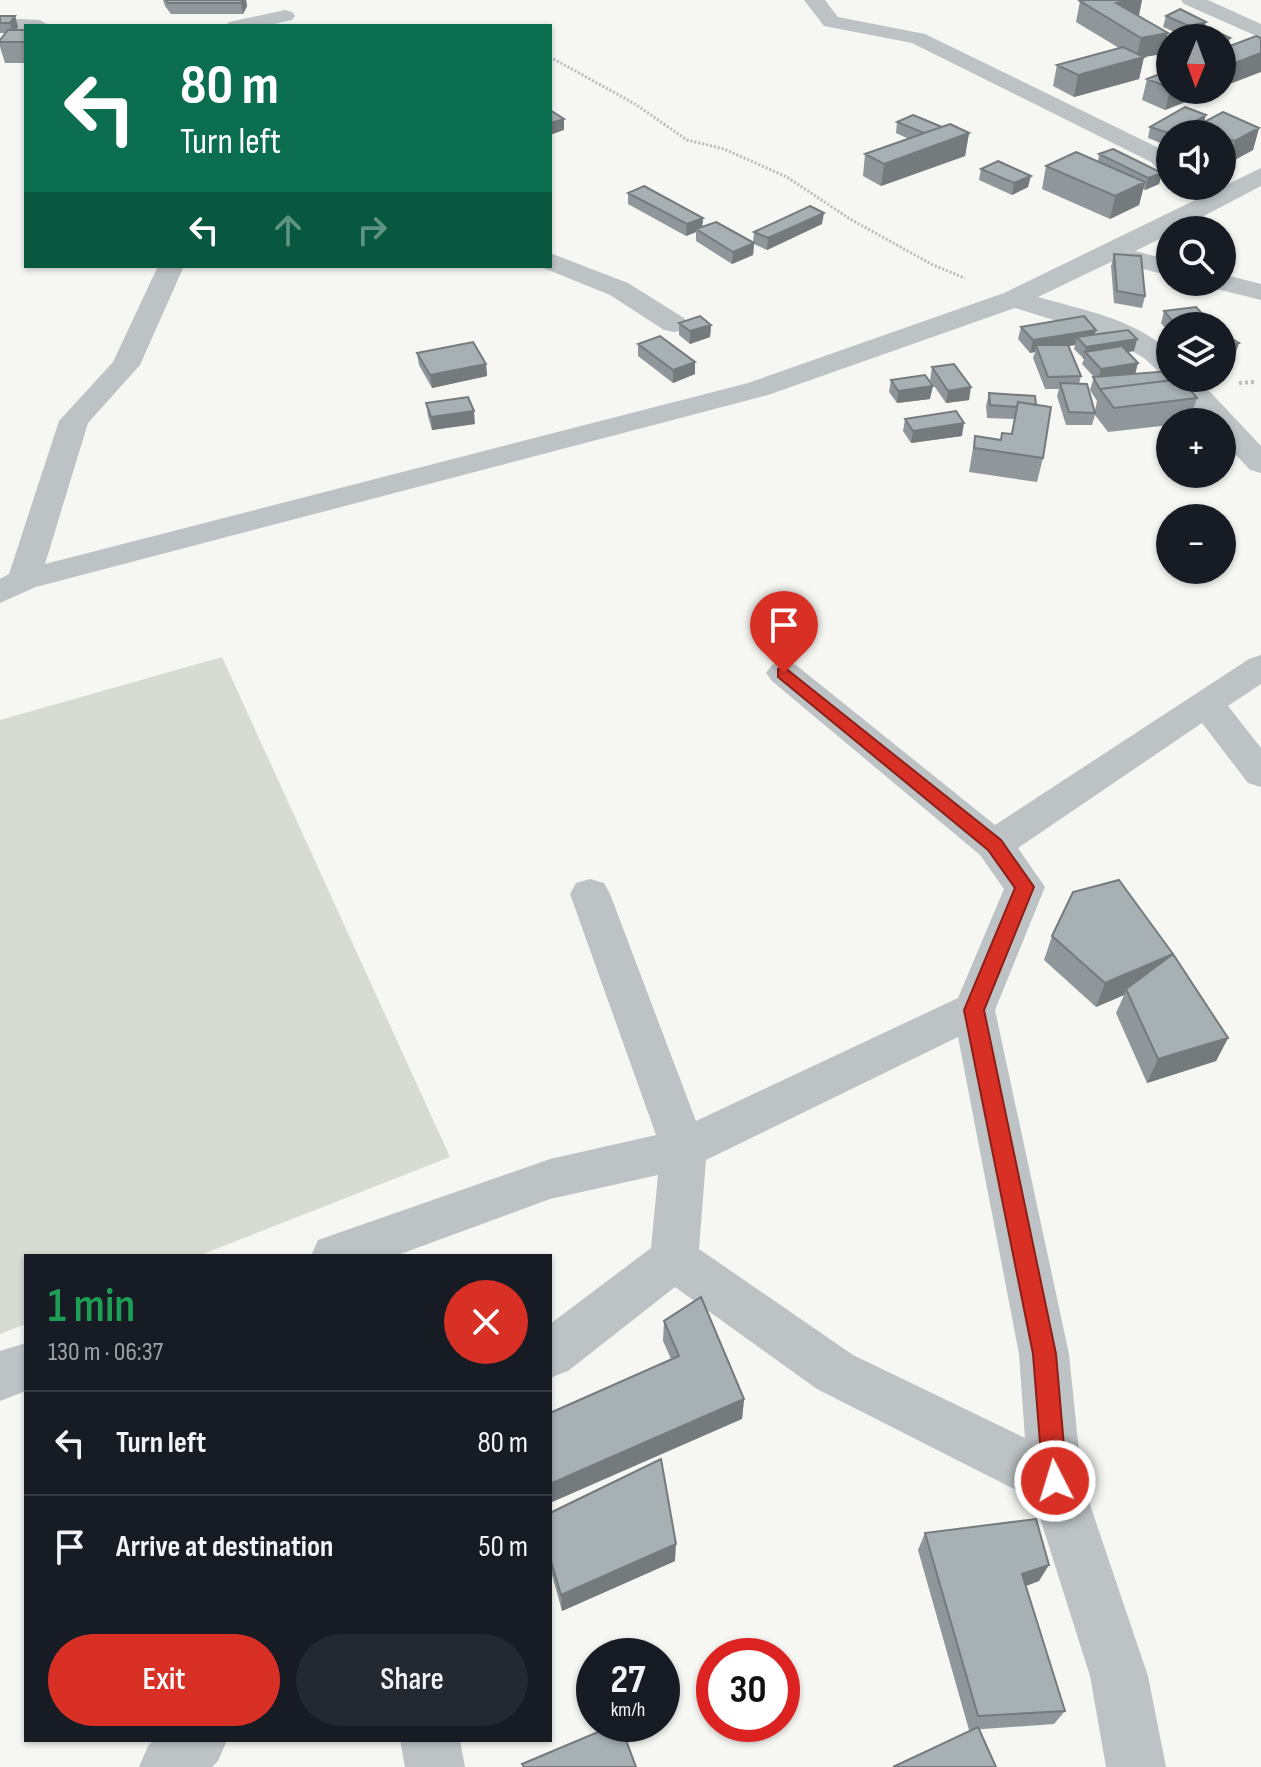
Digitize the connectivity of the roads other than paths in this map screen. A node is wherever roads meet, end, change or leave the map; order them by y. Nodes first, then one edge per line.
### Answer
1 (814, 0) edge
2 (1191, 0) edge
3 (286, 16) edge
4 (0, 24) edge
5 (246, 24) edge
6 (24, 25) edge
7 (1261, 32) edge
8 (1156, 156) edge
9 (1261, 175) edge
10 (1236, 183) edge
11 (1190, 200) edge
12 (1113, 253) junction
13 (552, 262) edge
14 (1156, 264) edge
15 (170, 268) edge
16 (1236, 286) edge
17 (1261, 292) edge
18 (1014, 299) junction
19 (674, 324) dead end
20 (1156, 352) edge
21 (1194, 392) edge
22 (1209, 408) edge
23 (1236, 437) edge
24 (1261, 464) edge
25 (12, 586) edge
26 (1261, 667) edge
27 (784, 673) dead end
28 (1206, 703) junction
29 (1261, 774) edge
30 (994, 845) junction
31 (590, 894) dead end
32 (974, 1010) junction
33 (684, 1149) junction
34 (341, 1254) edge
35 (674, 1259) junction
36 (552, 1352) edge
37 (24, 1368) edge
38 (0, 1376) edge
39 (1055, 1481) junction
40 (195, 1742) edge
41 (430, 1742) edge
42 (169, 1767) edge
43 (435, 1767) edge
44 (1136, 1767) edge

1 - 8 street
2 - 7 street
3 - 5 street
4 - 6 street
9 - 10 street
11 - 12 street
12 - 14 street
12 - 18 street
13 - 19 street
15 - 25 street
16 - 17 street
18 - 20 street
18 - 25 street
21 - 22 street
23 - 24 street
26 - 28 street
27 - 30 street
28 - 29 street
28 - 30 street
30 - 32 street
31 - 33 street
32 - 33 street
32 - 39 street
33 - 34 street
33 - 35 street
35 - 36 street
35 - 39 street
37 - 38 street
39 - 44 street
40 - 42 street
41 - 43 street

